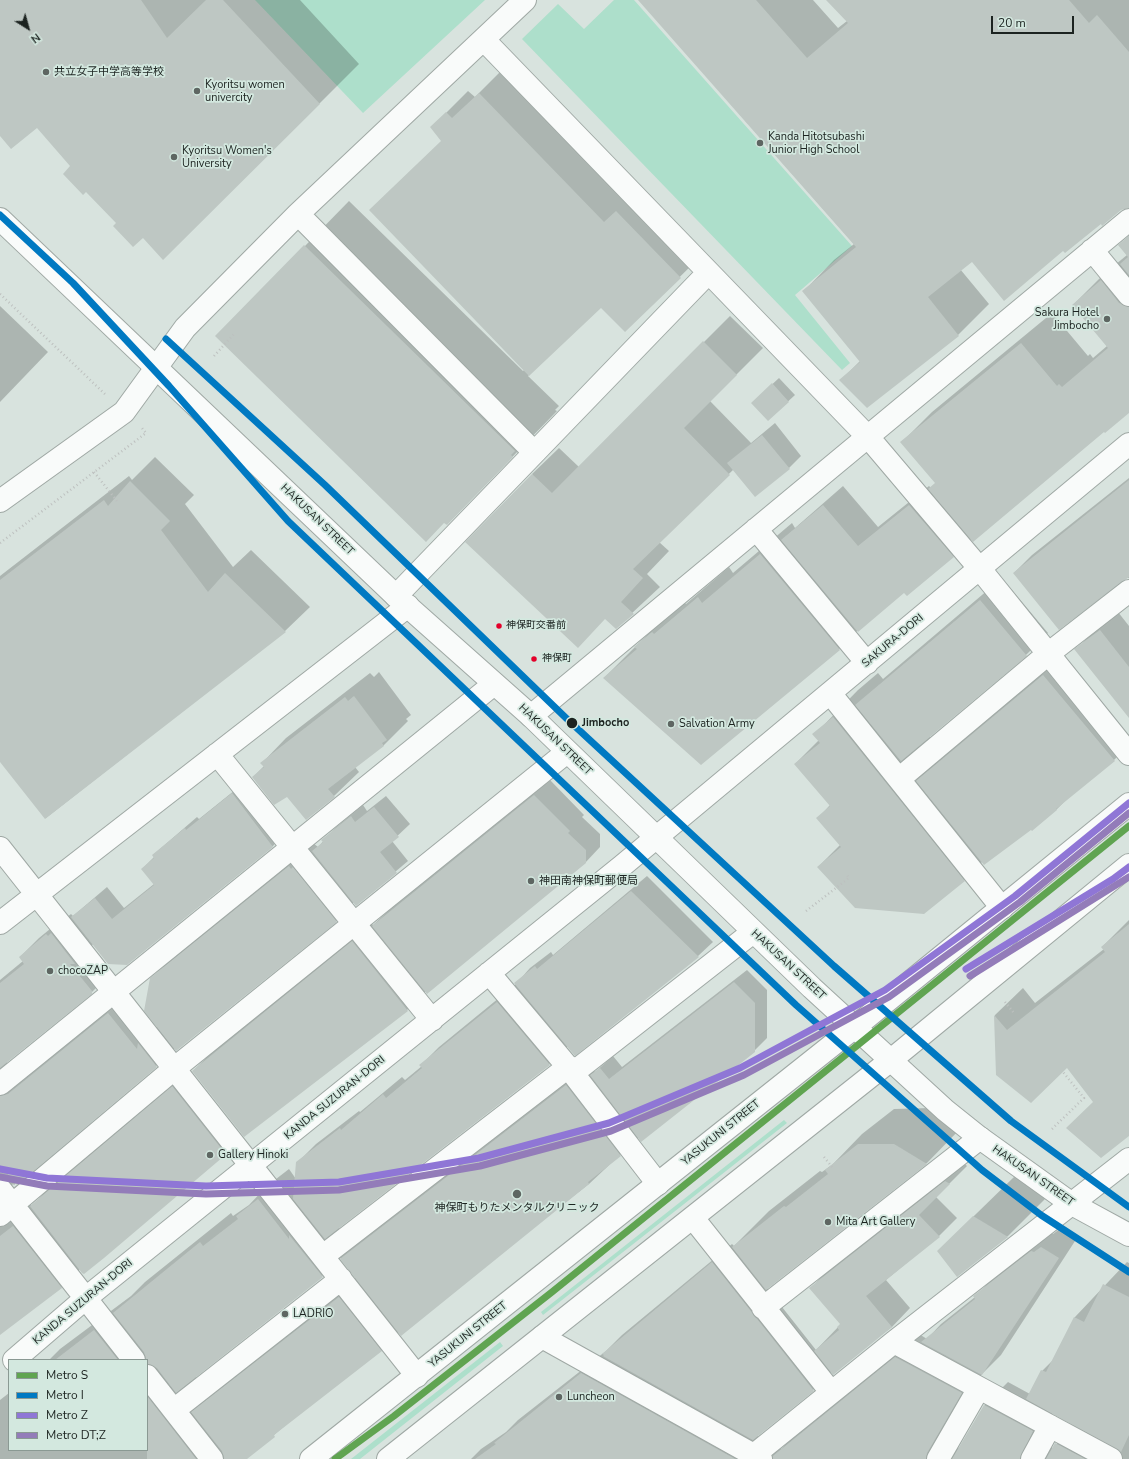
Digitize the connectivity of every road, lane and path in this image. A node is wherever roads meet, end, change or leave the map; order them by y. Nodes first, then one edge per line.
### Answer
1 (525, 0) edge
2 (484, 40) junction
3 (298, 214) junction
4 (0, 220) edge
5 (1129, 220) edge
6 (1092, 250) junction
7 (708, 273) junction
8 (0, 294) edge
9 (1129, 295) edge
10 (234, 334) dead end
11 (214, 356) dead end
12 (156, 369) junction
13 (124, 412) junction
14 (869, 438) junction
15 (1129, 444) edge
16 (534, 452) junction
17 (94, 472) junction
18 (117, 500) dead end
19 (0, 501) edge
20 (756, 529) junction
21 (0, 543) edge
22 (980, 569) junction
23 (1129, 591) edge
24 (402, 601) junction
25 (1048, 654) junction
26 (867, 663) junction
27 (494, 684) junction
28 (830, 693) junction
29 (531, 716) junction
30 (567, 752) junction
31 (217, 754) junction
32 (1129, 754) edge
33 (899, 779) junction
34 (1129, 804) edge
35 (657, 837) junction
36 (292, 846) junction
37 (0, 848) edge
38 (1129, 865) edge
39 (846, 874) dead end
40 (37, 894) junction
41 (1002, 908) junction
42 (806, 911) dead end
43 (0, 923) edge
44 (354, 923) junction
45 (753, 932) junction
46 (489, 973) junction
47 (114, 991) junction
48 (1005, 1002) dead end
49 (1014, 1013) dead end
50 (432, 1020) junction
51 (855, 1026) junction
52 (892, 1060) junction
53 (568, 1067) junction
54 (175, 1068) junction
55 (1063, 1072) dead end
56 (0, 1084) edge
57 (1052, 1129) dead end
58 (980, 1138) junction
59 (824, 1157) dead end
60 (1129, 1159) edge
61 (251, 1165) junction
62 (833, 1168) dead end
63 (658, 1184) junction
64 (4, 1203) edge
65 (1072, 1204) junction
66 (693, 1218) junction
67 (1129, 1235) edge
68 (323, 1256) junction
69 (341, 1279) junction
70 (86, 1298) junction
71 (763, 1308) junction
72 (542, 1337) junction
73 (894, 1342) junction
74 (15, 1359) edge
75 (133, 1359) edge
76 (8, 1366) edge
77 (0, 1372) edge
78 (417, 1376) junction
79 (148, 1377) edge
80 (979, 1388) junction
81 (831, 1392) junction
82 (174, 1410) junction
83 (1050, 1426) junction
84 (397, 1457) edge
85 (755, 1457) edge
86 (212, 1459) edge
87 (311, 1459) edge
88 (938, 1459) edge
89 (1032, 1459) edge
90 (1111, 1459) edge

1 - 2 street
2 - 3 street
2 - 7 street
3 - 12 street
3 - 16 street
4 - 12 street, HAKUSAN STREET
5 - 6 street
6 - 9 street
6 - 14 street
7 - 14 street
7 - 16 street
8 - 13 path
10 - 11 path
12 - 13 street
12 - 24 street, HAKUSAN STREET
13 - 17 path
13 - 19 street
14 - 20 street
14 - 22 street
15 - 22 street, SAKURA-DORI
16 - 24 street
17 - 18 path
17 - 21 path
20 - 26 street
20 - 29 street
22 - 25 street
22 - 26 street, SAKURA-DORI
23 - 25 street
24 - 27 street, HAKUSAN STREET
24 - 31 street
25 - 32 street
25 - 33 street
26 - 28 street, SAKURA-DORI
27 - 29 street, HAKUSAN STREET
27 - 36 street
28 - 33 street
28 - 35 street, SAKURA-DORI
29 - 30 street, HAKUSAN STREET
30 - 35 street, HAKUSAN STREET
30 - 44 street
31 - 36 street
31 - 40 street
33 - 41 street
34 - 41 street, YASUKUNI STREET
35 - 45 street, HAKUSAN STREET
35 - 46 street, KANDA SUZURAN-DORI
36 - 44 street
36 - 47 street
37 - 40 street
38 - 52 street
39 - 42 path
40 - 43 street
40 - 47 street
41 - 51 street, YASUKUNI STREET
44 - 50 street
44 - 54 street
45 - 51 street, HAKUSAN STREET
45 - 53 street
46 - 50 street, KANDA SUZURAN-DORI
46 - 53 street
47 - 54 street
47 - 56 street
48 - 49 path
50 - 61 street, KANDA SUZURAN-DORI
51 - 52 street, HAKUSAN STREET
51 - 63 street, YASUKUNI STREET
52 - 58 street, HAKUSAN STREET
52 - 66 street
53 - 63 street
53 - 68 street
54 - 61 street
54 - 64 street
55 - 57 path
58 - 65 street, HAKUSAN STREET
58 - 71 street
59 - 62 path
60 - 65 street
61 - 68 street
61 - 70 street, KANDA SUZURAN-DORI
63 - 78 street, YASUKUNI STREET
64 - 70 street
65 - 67 street, HAKUSAN STREET
65 - 73 street
66 - 71 street
66 - 72 street
68 - 69 street
69 - 78 street
69 - 82 street
70 - 74 street, KANDA SUZURAN-DORI
70 - 75 street
71 - 81 street
72 - 84 street
72 - 85 street
73 - 80 street
73 - 81 street
76 - 77 street
78 - 87 street, YASUKUNI STREET
79 - 82 street
80 - 83 street
80 - 88 street
81 - 85 street
82 - 86 street
83 - 89 street
83 - 90 street

